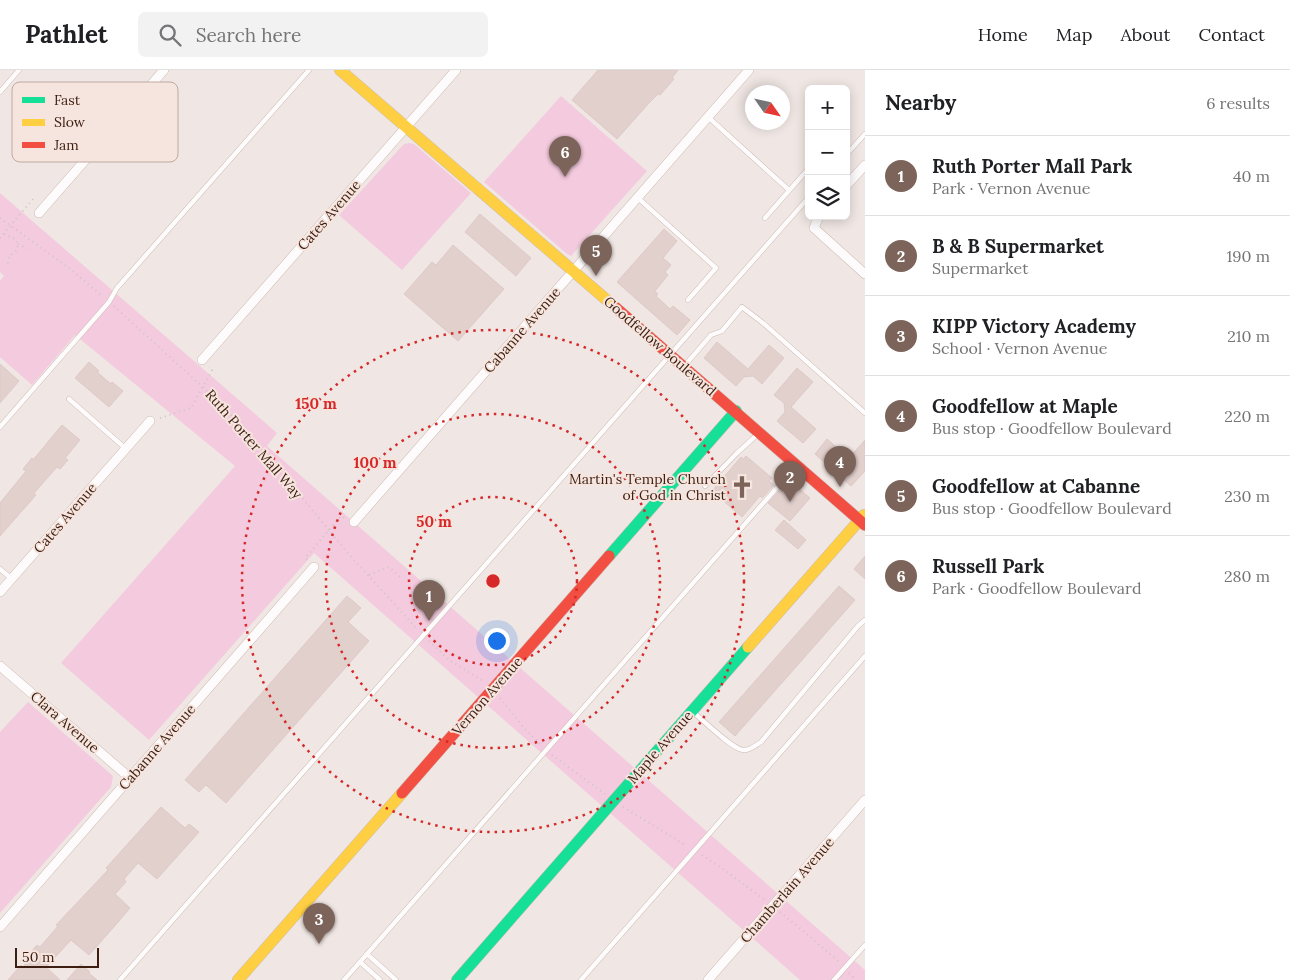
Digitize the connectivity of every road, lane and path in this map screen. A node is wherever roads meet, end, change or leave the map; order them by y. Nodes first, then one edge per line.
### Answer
1 (19, 70) edge
2 (164, 70) edge
3 (310, 70) edge
4 (340, 70) edge
5 (456, 70) edge
6 (749, 70) edge
7 (154, 82) edge
8 (0, 92) edge
9 (708, 117) junction
10 (406, 127) junction
11 (865, 134) edge
12 (850, 151) edge
13 (84, 162) edge
14 (865, 165) edge
15 (805, 173) edge
16 (850, 182) edge
17 (790, 190) junction
18 (638, 198) junction
19 (33, 199) dead end
20 (805, 202) edge
21 (39, 213) dead end
22 (0, 218) edge
23 (765, 218) dead end
24 (817, 220) edge
25 (11, 225) junction
26 (4, 234) junction
27 (0, 238) edge
28 (18, 244) junction
29 (27, 249) dead end
30 (11, 266) dead end
31 (574, 271) junction
32 (865, 274) edge
33 (688, 300) dead end
34 (109, 302) junction
35 (670, 354) junction
36 (202, 360) joint
37 (684, 366) junction
38 (204, 386) junction
39 (69, 399) dead end
40 (736, 411) junction
41 (865, 412) edge
42 (150, 421) joint
43 (0, 427) edge
44 (760, 432) junction
45 (125, 448) junction
46 (797, 465) junction
47 (705, 486) dead end
48 (863, 520) edge
49 (354, 522) joint
50 (329, 532) junction
51 (314, 567) joint
52 (0, 569) edge
53 (368, 576) junction
54 (400, 577) dead end
55 (12, 579) junction
56 (0, 592) edge
57 (865, 620) edge
58 (420, 631) dead end
59 (428, 640) dead end
60 (865, 656) edge
61 (0, 666) edge
62 (488, 684) dead end
63 (692, 711) junction
64 (130, 778) junction
65 (865, 800) edge
66 (778, 911) dead end
67 (0, 927) edge
68 (865, 945) edge
69 (366, 954) junction
70 (360, 962) junction
71 (844, 968) junction
72 (120, 980) edge
73 (238, 980) edge
74 (344, 980) edge
75 (380, 980) edge
76 (396, 980) edge
77 (457, 980) edge
78 (581, 980) edge
79 (708, 980) edge
80 (834, 980) edge
81 (856, 980) edge

1 - 8 lane
2 - 7 street
3 - 34 lane
4 - 10 street, Goodfellow Boulevard
5 - 10 street, Cates Avenue
6 - 9 street, Cabanne Avenue
9 - 17 lane
9 - 18 street, Cabanne Avenue
10 - 31 street, Goodfellow Boulevard
10 - 36 street, Cates Avenue
11 - 12 lane
13 - 21 street
14 - 16 street
15 - 17 lane
17 - 23 lane
18 - 31 street, Cabanne Avenue
18 - 33 lane
19 - 25 path
20 - 35 lane
22 - 25 path, Ruth Porter Mall Way
24 - 32 street
25 - 26 path
25 - 34 path, Ruth Porter Mall Way
26 - 27 path
26 - 28 path
28 - 29 path
28 - 30 path
31 - 35 street, Goodfellow Boulevard
31 - 49 street, Cabanne Avenue
34 - 38 path, Ruth Porter Mall Way
34 - 43 lane
35 - 37 street, Goodfellow Boulevard
35 - 72 lane
36 - 38 path
37 - 40 street, Goodfellow Boulevard
37 - 41 lane
38 - 42 path
38 - 50 path, Ruth Porter Mall Way
39 - 45 lane
40 - 44 street, Goodfellow Boulevard
40 - 73 street, Vernon Avenue
42 - 45 street, Cates Avenue
44 - 46 street, Goodfellow Boulevard
44 - 47 lane
45 - 55 street, Cates Avenue
46 - 48 street, Goodfellow Boulevard
46 - 69 lane
48 - 63 street, Maple Avenue
49 - 50 path
50 - 51 path
50 - 53 path, Ruth Porter Mall Way
51 - 64 street, Cabanne Avenue
52 - 55 lane
53 - 54 path
53 - 58 path, Ruth Porter Mall Way
55 - 56 street, Cates Avenue
57 - 63 lane
59 - 62 path
60 - 78 lane
61 - 64 street, Clara Avenue
63 - 77 street, Maple Avenue
64 - 67 street, Cabanne Avenue
65 - 79 street, Chamberlain Avenue
66 - 71 path
68 - 71 lane
69 - 70 lane
69 - 76 lane
70 - 74 lane
70 - 75 lane
71 - 80 lane
71 - 81 path

